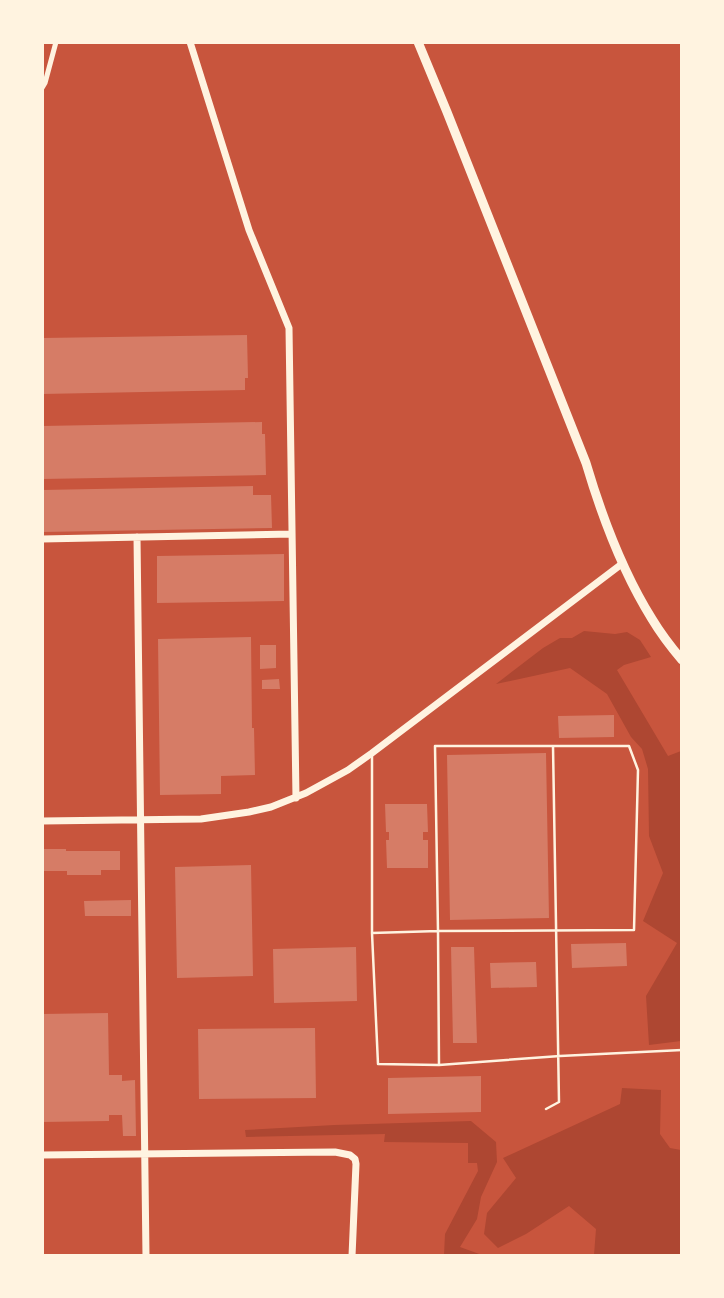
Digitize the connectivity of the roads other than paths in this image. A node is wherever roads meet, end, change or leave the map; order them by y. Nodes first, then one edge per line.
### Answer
1 (56, 42) edge
2 (190, 42) edge
3 (418, 42) edge
4 (42, 88) edge
5 (292, 534) junction
6 (137, 537) junction
7 (42, 539) edge
8 (623, 563) junction
9 (682, 660) edge
10 (553, 746) junction
11 (372, 753) junction
12 (296, 798) junction
13 (141, 820) junction
14 (42, 821) edge
15 (557, 930) junction
16 (438, 931) junction
17 (372, 933) junction
18 (682, 1050) edge
19 (560, 1056) junction
20 (439, 1065) junction
21 (546, 1110) dead end
22 (144, 1154) junction
23 (42, 1155) edge
24 (146, 1256) edge
25 (352, 1256) edge

1 - 4 street
2 - 5 street
3 - 8 main road
5 - 6 street
5 - 12 street
6 - 7 street
6 - 13 street
8 - 9 main road
8 - 11 street
10 - 15 lane
10 - 15 lane
10 - 16 lane
11 - 12 street
11 - 17 lane
12 - 13 street
13 - 14 street
13 - 22 street
15 - 16 lane
15 - 19 lane
16 - 17 lane
16 - 20 lane
17 - 20 lane
18 - 19 lane
19 - 20 lane
19 - 21 lane
22 - 23 street
22 - 24 street
22 - 25 street

